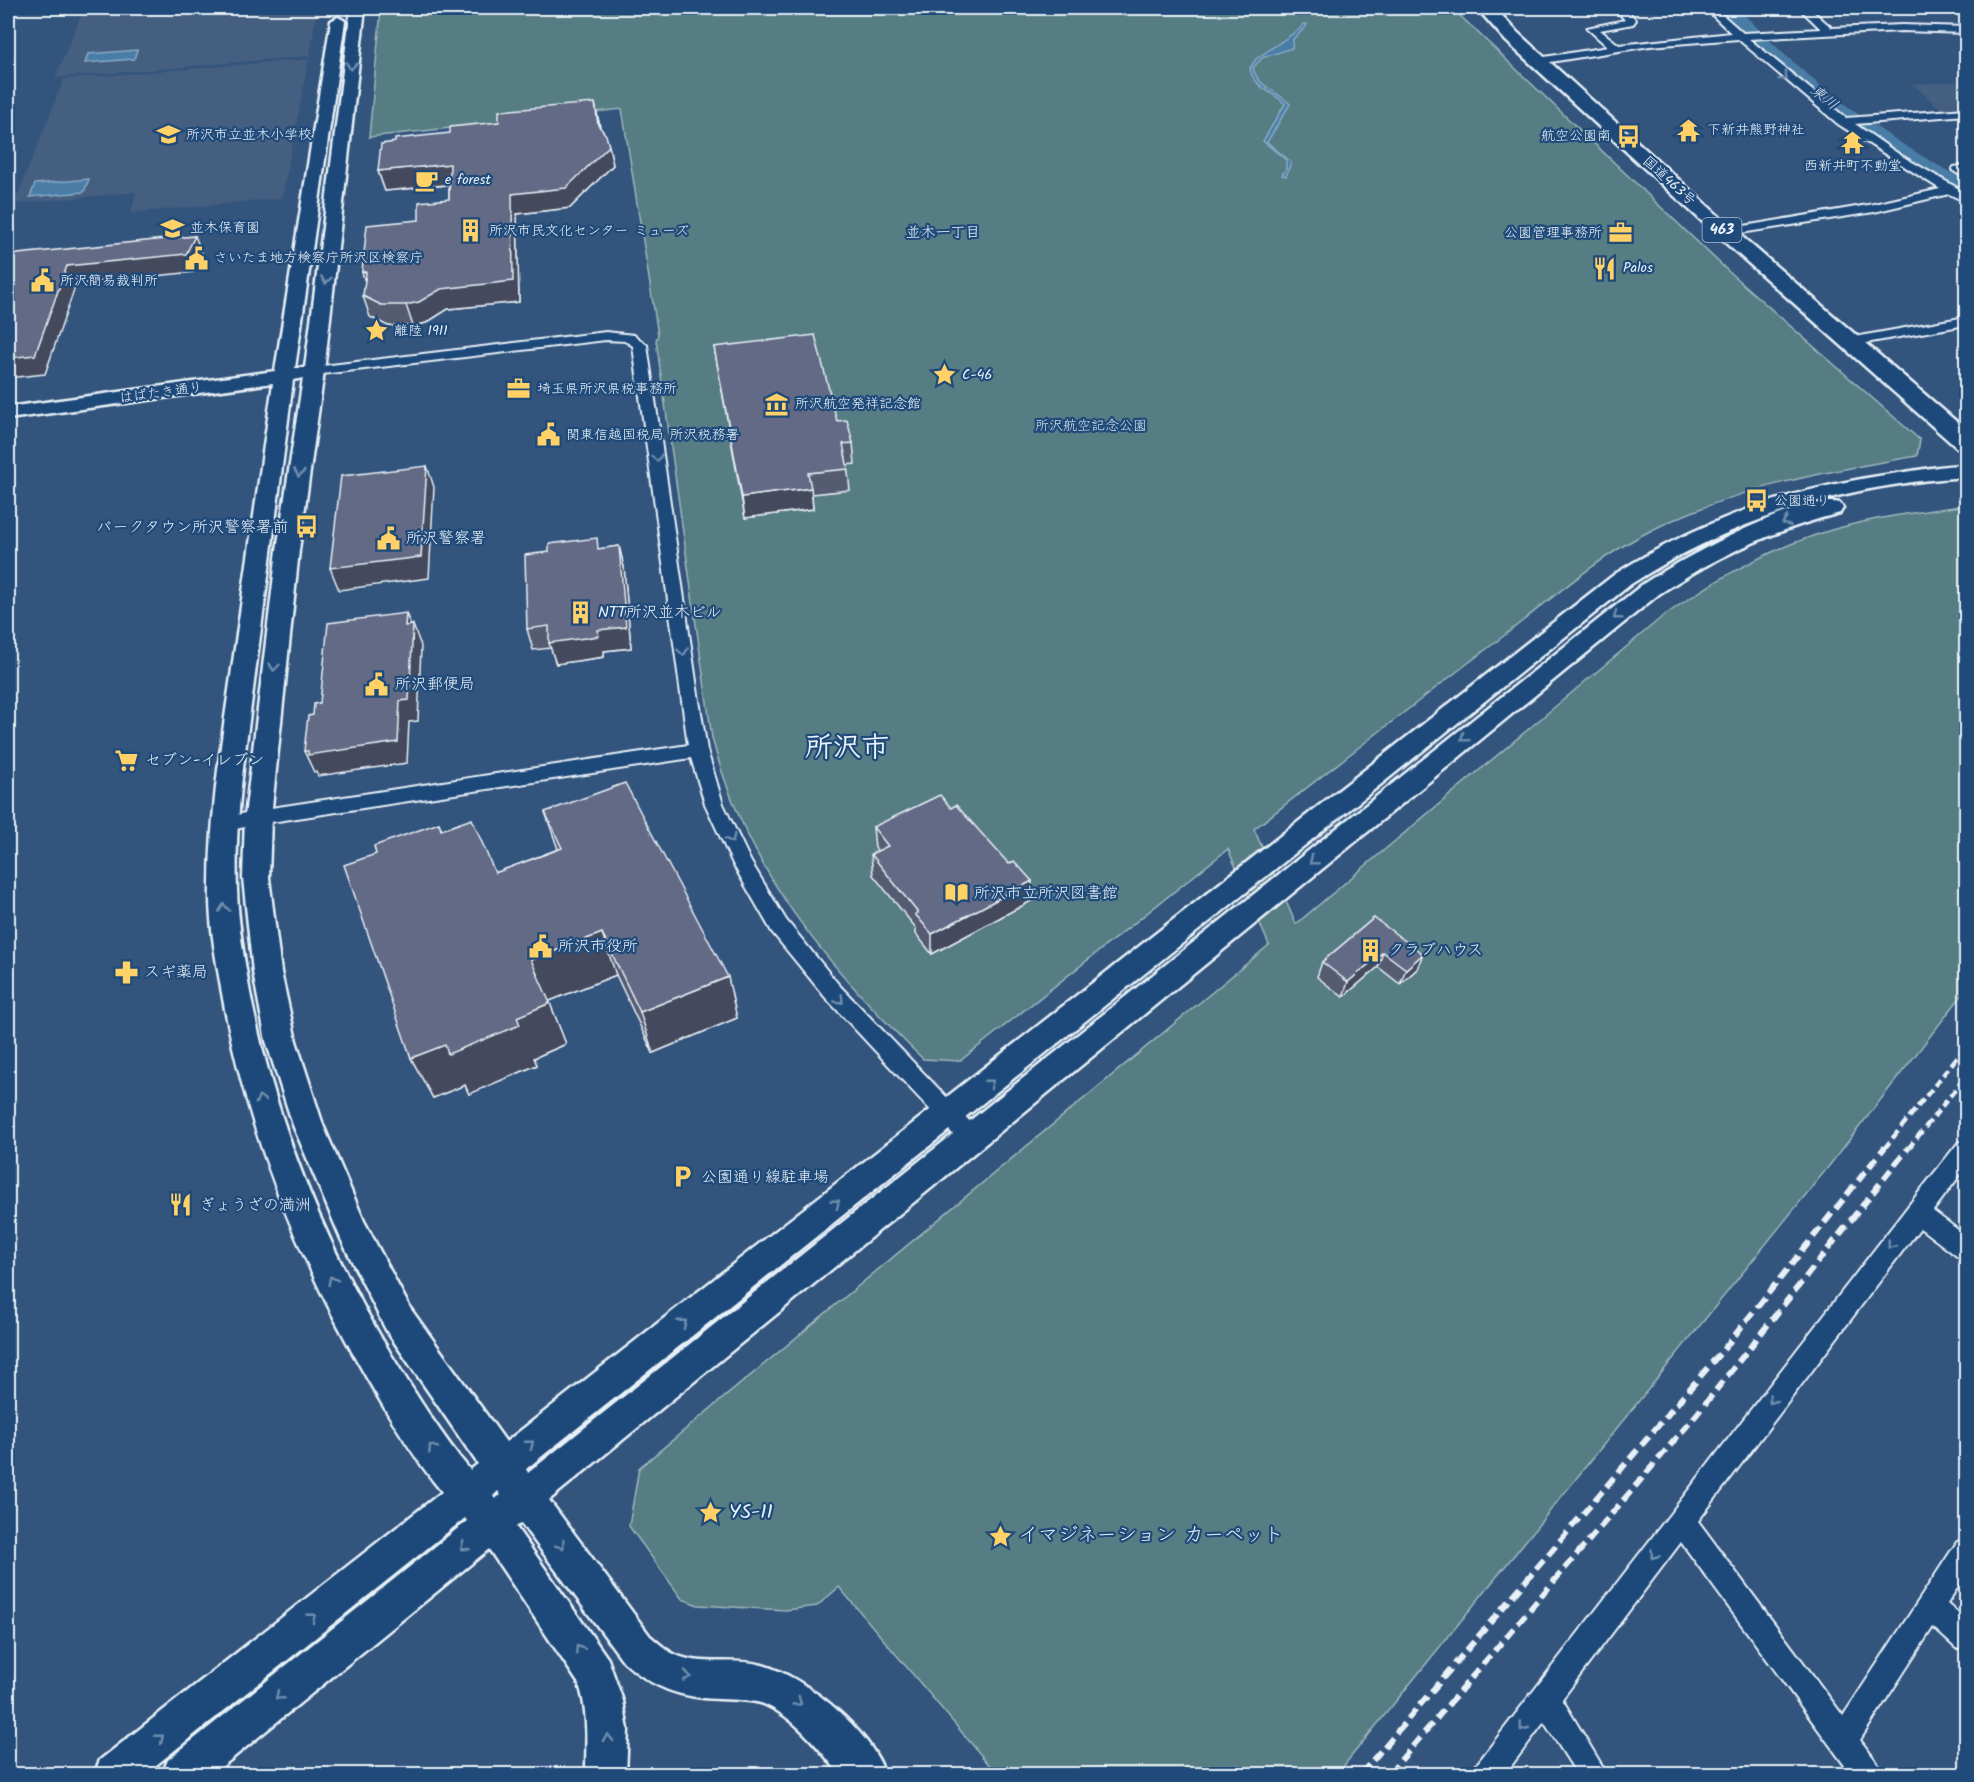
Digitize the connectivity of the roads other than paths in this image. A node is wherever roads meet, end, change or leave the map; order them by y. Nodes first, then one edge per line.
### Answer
1 (340, 8) edge
2 (358, 8) edge
3 (1486, 8) edge
4 (1620, 8) edge
5 (1710, 8) edge
6 (1804, 8) edge
7 (1966, 30) edge
8 (1830, 32) junction
9 (1745, 36) junction
10 (1617, 48) junction
11 (1538, 61) junction
12 (1966, 112) edge
13 (1845, 122) junction
14 (1966, 169) edge
15 (1966, 176) edge
16 (1950, 190) junction
17 (1966, 198) edge
18 (1726, 233) junction
19 (1966, 321) edge
20 (1849, 342) junction
21 (315, 371) junction
22 (284, 376) junction
23 (8, 412) edge
24 (1966, 443) edge
25 (1966, 471) edge
26 (1966, 485) edge
27 (698, 750) junction
28 (258, 817) junction
29 (227, 824) junction
30 (949, 1115) junction
31 (972, 1139) junction
32 (1966, 1150) edge
33 (1917, 1212) junction
34 (1966, 1249) edge
35 (503, 1466) junction
36 (467, 1494) junction
37 (526, 1498) junction
38 (1681, 1520) junction
39 (493, 1524) junction
40 (1966, 1551) edge
41 (1930, 1607) junction
42 (1966, 1638) edge
43 (1545, 1698) junction
44 (1843, 1741) junction
45 (114, 1774) edge
46 (182, 1774) edge
47 (606, 1774) edge
48 (865, 1774) edge
49 (1487, 1774) edge
50 (1593, 1774) edge
51 (1868, 1774) edge

1 - 22 street
2 -> 21 street
3 - 11 highway, 国道463号 / 463
4 - 10 street
5 - 9 street
6 - 8 street
7 - 8 street
8 - 9 street
9 - 10 street
9 -> 13 street
10 - 11 street
11 - 18 highway, 国道463号 / 463
12 - 13 street
13 - 16 street
14 - 15 street
16 - 17 street
16 - 18 street
18 - 20 highway, 国道463号 / 463
19 - 20 street
20 - 24 highway, 国道463号 / 463
21 - 22 street, はばたき通り
21 -> 27 street
21 -> 28 street
22 - 23 street, はばたき通り
22 - 29 street
30 -> 25 street
26 -> 31 street
27 - 28 street
27 -> 30 street
28 - 29 street
28 - 35 street
36 -> 29 street
30 - 31 street
35 -> 30 street
31 - 37 street
32 - 33 street
33 - 34 street
33 -> 38 street
35 - 36 street
35 - 37 street
36 - 39 street
45 -> 36 street
37 - 39 street
37 -> 48 street
38 -> 43 street
38 - 44 street
39 -> 46 street
47 -> 39 street
40 - 41 street
41 - 42 street
41 - 44 street
43 -> 49 street
43 - 50 street
44 - 51 street

